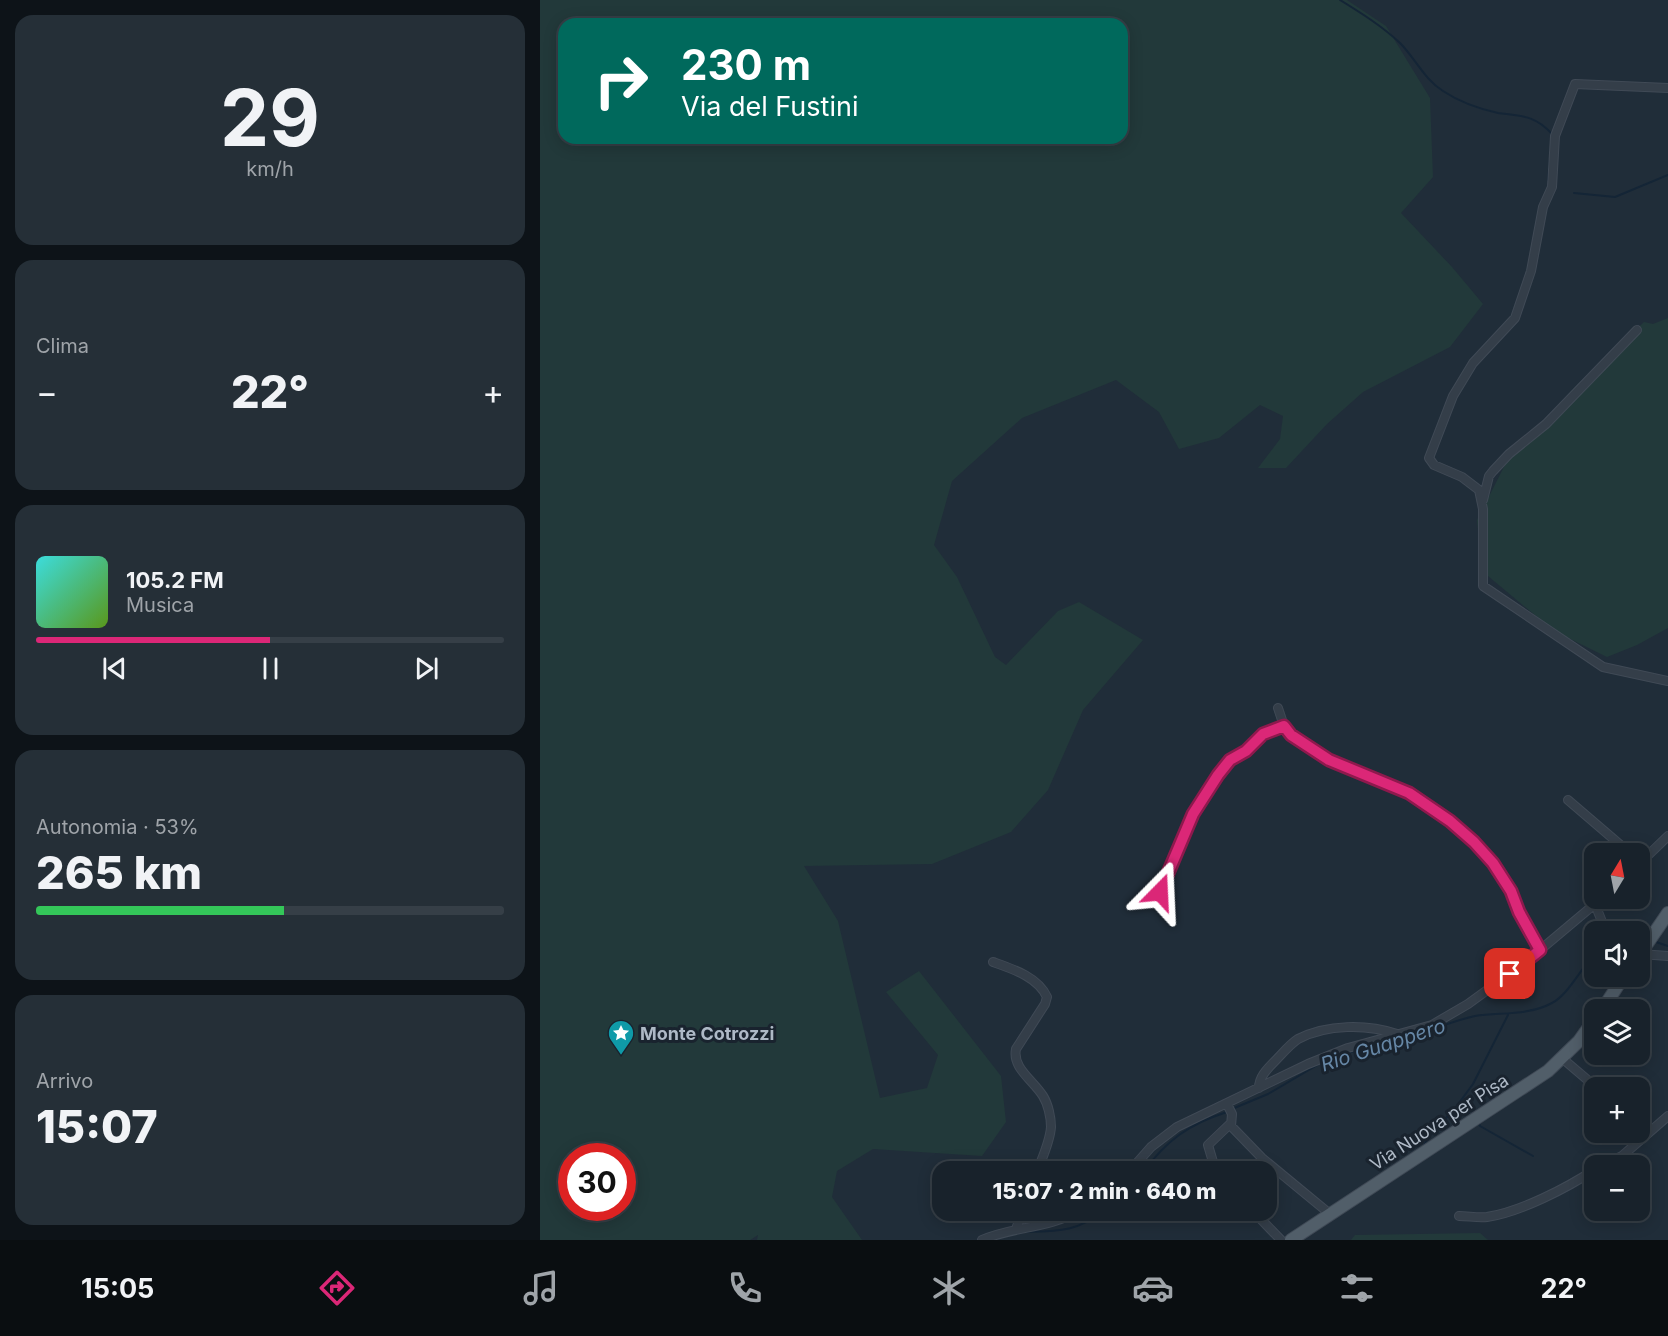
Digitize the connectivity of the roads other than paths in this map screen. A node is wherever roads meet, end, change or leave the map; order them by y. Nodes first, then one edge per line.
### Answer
1 (1668, 88) edge
2 (1637, 330) dead end
3 (1482, 502) junction
4 (1668, 681) edge
5 (1278, 708) dead end
6 (1284, 726) junction
7 (1568, 800) dead end
8 (1668, 836) edge
9 (1618, 843) edge
10 (1650, 853) edge
11 (1153, 899) dead end
12 (1589, 909) edge
13 (1668, 913) edge
14 (1650, 938) edge
15 (1540, 950) junction
16 (1650, 953) edge
17 (1668, 956) edge
18 (993, 962) dead end
19 (1584, 1033) edge
20 (1398, 1035) junction
21 (1563, 1059) junction
22 (1584, 1077) edge
23 (1259, 1088) junction
24 (1229, 1108) junction
25 (1668, 1116) edge
26 (1230, 1124) junction
27 (1650, 1130) edge
28 (1636, 1143) edge
29 (1623, 1155) edge
30 (1040, 1161) edge
31 (1139, 1161) edge
32 (1213, 1161) edge
33 (1584, 1177) edge
34 (1330, 1214) junction
35 (1459, 1216) dead end
36 (1019, 1221) edge
37 (1056, 1221) edge
38 (1263, 1221) edge
39 (1016, 1229) junction
40 (982, 1240) edge
41 (1281, 1240) edge
42 (1291, 1240) edge

1 - 3 street
2 - 3 street
3 - 4 street
5 - 6 street
6 - 11 street
6 - 15 street
7 - 9 street
8 - 10 street
12 - 15 street
13 - 14 main road
15 - 20 street
16 - 17 street
18 - 30 street
19 - 21 main road, Via Nuova per Pisa
20 - 23 street
20 - 23 street
21 - 22 street
21 - 34 main road, Via Nuova per Pisa
23 - 24 street
24 - 26 street
24 - 31 street
25 - 27 street
26 - 32 street
26 - 34 street
28 - 29 street
33 - 35 street
34 - 42 main road, Via Nuova per Pisa
36 - 39 street
37 - 39 street
38 - 41 street
39 - 40 street

